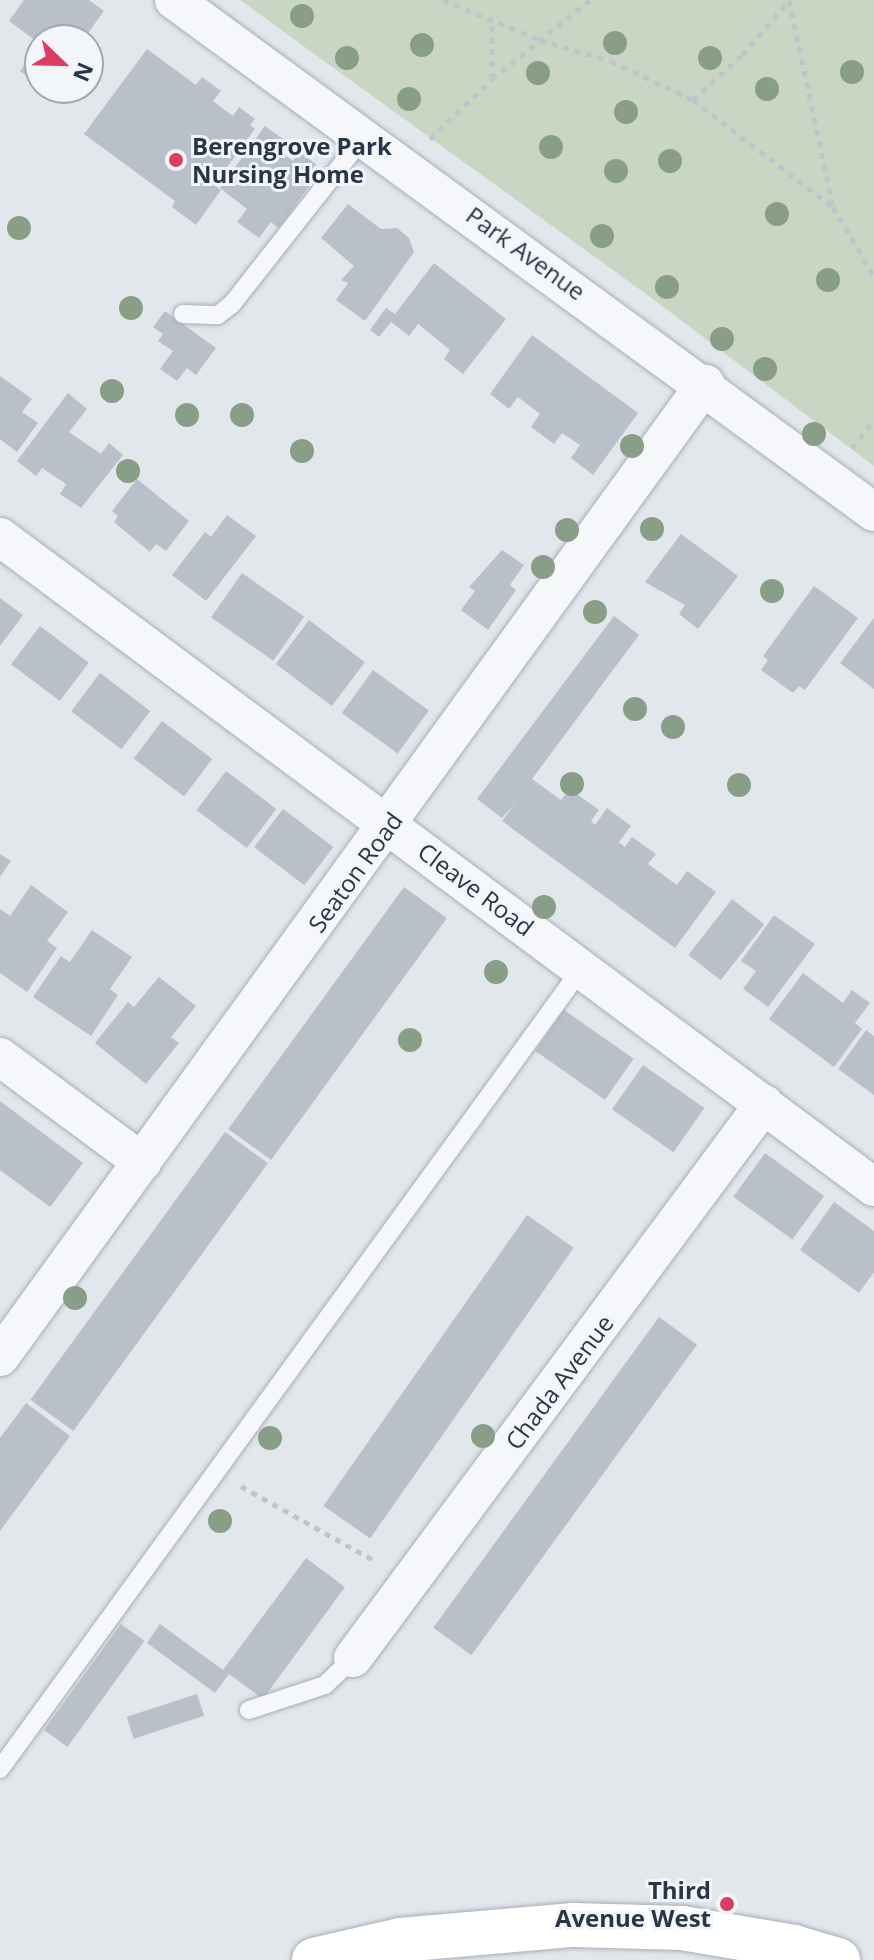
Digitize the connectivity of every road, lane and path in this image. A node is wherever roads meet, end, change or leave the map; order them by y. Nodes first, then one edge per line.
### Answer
1 (174, 0) edge
2 (443, 0) edge
3 (590, 0) edge
4 (788, 1) edge
5 (492, 22) junction
6 (540, 40) junction
7 (492, 79) junction
8 (693, 100) junction
9 (365, 135) junction
10 (429, 139) dead end
11 (833, 207) junction
12 (874, 276) edge
13 (183, 314) dead end
14 (705, 384) junction
15 (874, 512) edge
16 (0, 537) edge
17 (390, 825) junction
18 (582, 968) junction
19 (0, 1057) edge
20 (764, 1104) junction
21 (142, 1162) junction
22 (874, 1187) edge
23 (0, 1357) edge
24 (216, 1472) junction
25 (411, 1581) junction
26 (353, 1658) joint
27 (249, 1710) dead end
28 (0, 1769) edge
29 (314, 1960) edge
30 (838, 1960) edge

1 - 9 street, Park Avenue
2 - 5 path
3 - 6 path
4 - 8 path
4 - 11 path
5 - 6 path
5 - 7 path
6 - 7 path
6 - 8 path
7 - 10 path
8 - 11 path
9 - 13 lane
9 - 14 street, Park Avenue
11 - 12 path
14 - 15 street, Park Avenue
14 - 17 street, Seaton Road
16 - 17 street, Cleave Road
17 - 18 street, Cleave Road
17 - 21 street, Seaton Road
18 - 20 street, Cleave Road
18 - 24 lane
19 - 21 street
20 - 22 street, Cleave Road
20 - 25 street, Chada Avenue
21 - 23 street, Seaton Road
24 - 25 path
24 - 28 lane
25 - 26 street, Chada Avenue
26 - 27 lane
29 - 30 street

